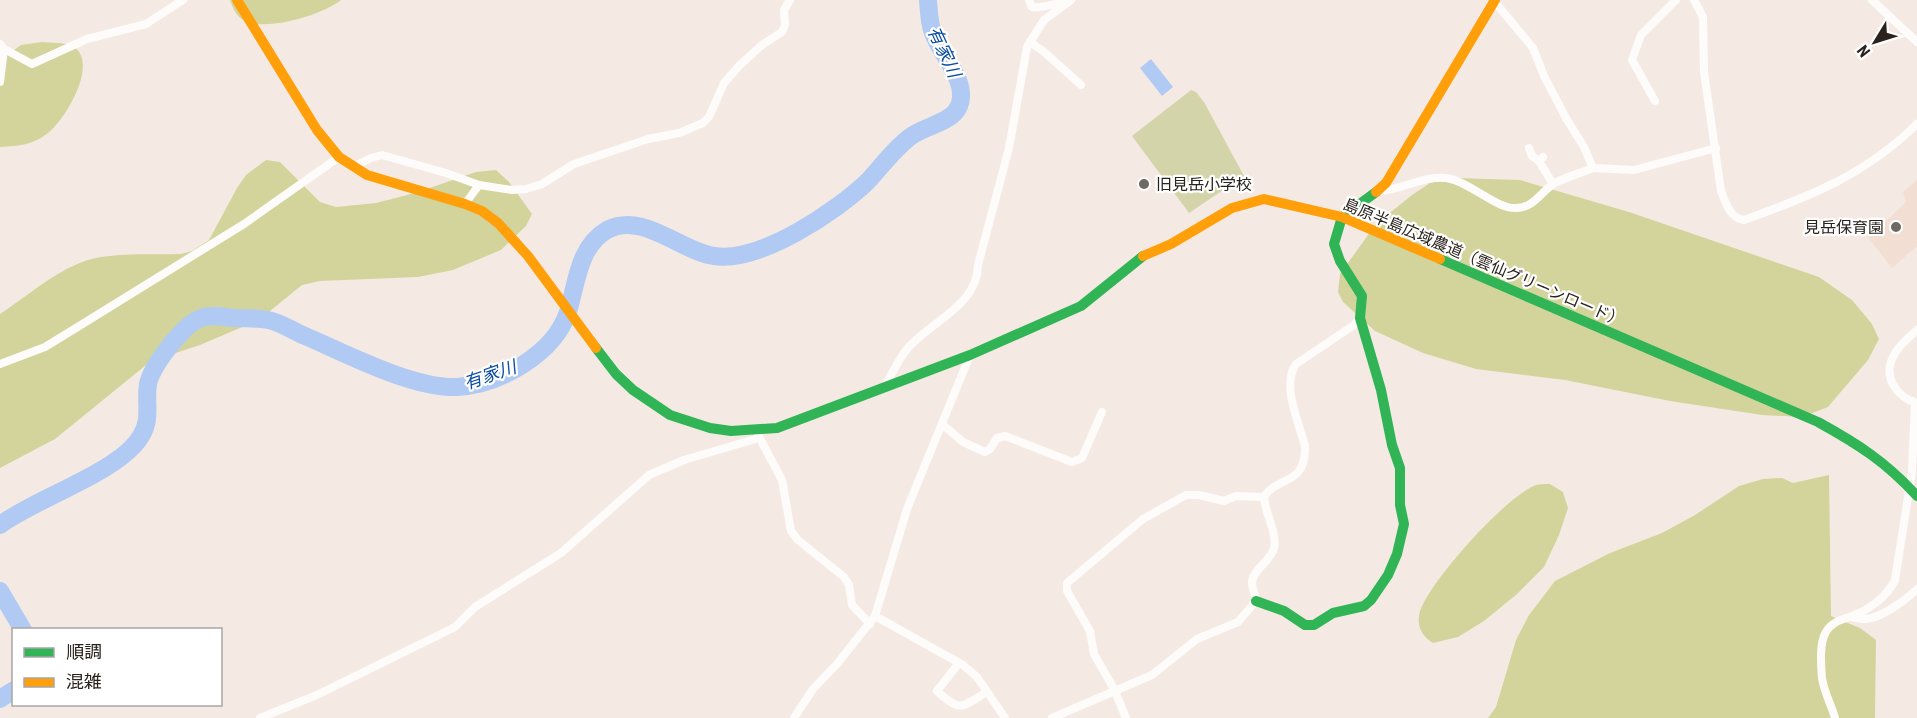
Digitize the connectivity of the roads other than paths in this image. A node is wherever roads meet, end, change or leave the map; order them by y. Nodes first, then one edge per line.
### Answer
1 (183, 0) edge
2 (237, 0) edge
3 (790, 0) edge
4 (1029, 0) edge
5 (1494, 0) edge
6 (1676, 0) edge
7 (1694, 0) edge
8 (1872, 0) edge
9 (1068, 2) edge
10 (1030, 42) junction
11 (1917, 42) edge
12 (2, 46) edge
13 (0, 82) edge
14 (1081, 85) dead end
15 (1655, 101) dead end
16 (1917, 124) edge
17 (1529, 148) dead end
18 (1716, 148) junction
19 (339, 157) junction
20 (353, 167) junction
21 (1593, 168) junction
22 (1553, 184) junction
23 (479, 185) junction
24 (1378, 191) junction
25 (465, 204) junction
26 (1342, 217) junction
27 (1360, 318) junction
28 (1917, 330) edge
29 (970, 355) junction
30 (0, 363) edge
31 (885, 386) junction
32 (1916, 403) edge
33 (1102, 412) dead end
34 (942, 424) junction
35 (757, 435) junction
36 (1917, 496) edge
37 (1263, 497) junction
38 (1917, 589) edge
39 (1256, 601) junction
40 (875, 616) junction
41 (1851, 617) junction
42 (870, 624) junction
43 (959, 663) junction
44 (1114, 689) junction
45 (987, 692) junction
46 (260, 718) edge
47 (794, 718) edge
48 (1005, 718) edge
49 (1052, 718) edge
50 (1126, 718) edge
51 (1835, 718) edge

1 - 12 street
2 - 19 street, 島原半島広域農道（雲仙グリーンロード）
3 - 23 street
4 - 9 street
5 - 21 street
5 - 24 street
6 - 15 street
7 - 18 street
8 - 11 street
9 - 10 street
10 - 14 street
10 - 31 street
12 - 13 street
16 - 18 street
17 - 22 street
18 - 21 street
19 - 20 street, 島原半島広域農道（雲仙グリーンロード）
19 - 30 street
20 - 23 street
20 - 25 street, 島原半島広域農道（雲仙グリーンロード）
21 - 22 street
22 - 24 street
23 - 25 street
24 - 26 street
25 - 35 street, 島原半島広域農道（雲仙グリーンロード）
26 - 27 street
26 - 29 street, 島原半島広域農道（雲仙グリーンロード）
26 - 36 street, 島原半島広域農道（雲仙グリーンロード）
27 - 37 street
27 - 39 street
28 - 32 street
29 - 31 street, 島原半島広域農道（雲仙グリーンロード）
29 - 34 street
31 - 35 street, 島原半島広域農道（雲仙グリーンロード）
32 - 41 street
33 - 34 street
34 - 40 street
35 - 42 street
35 - 46 street
37 - 39 street
37 - 44 street
38 - 41 street
39 - 44 street
40 - 42 street
40 - 43 street
41 - 51 street
42 - 47 street
43 - 45 street
43 - 45 street
44 - 49 street
44 - 50 street
45 - 48 street

